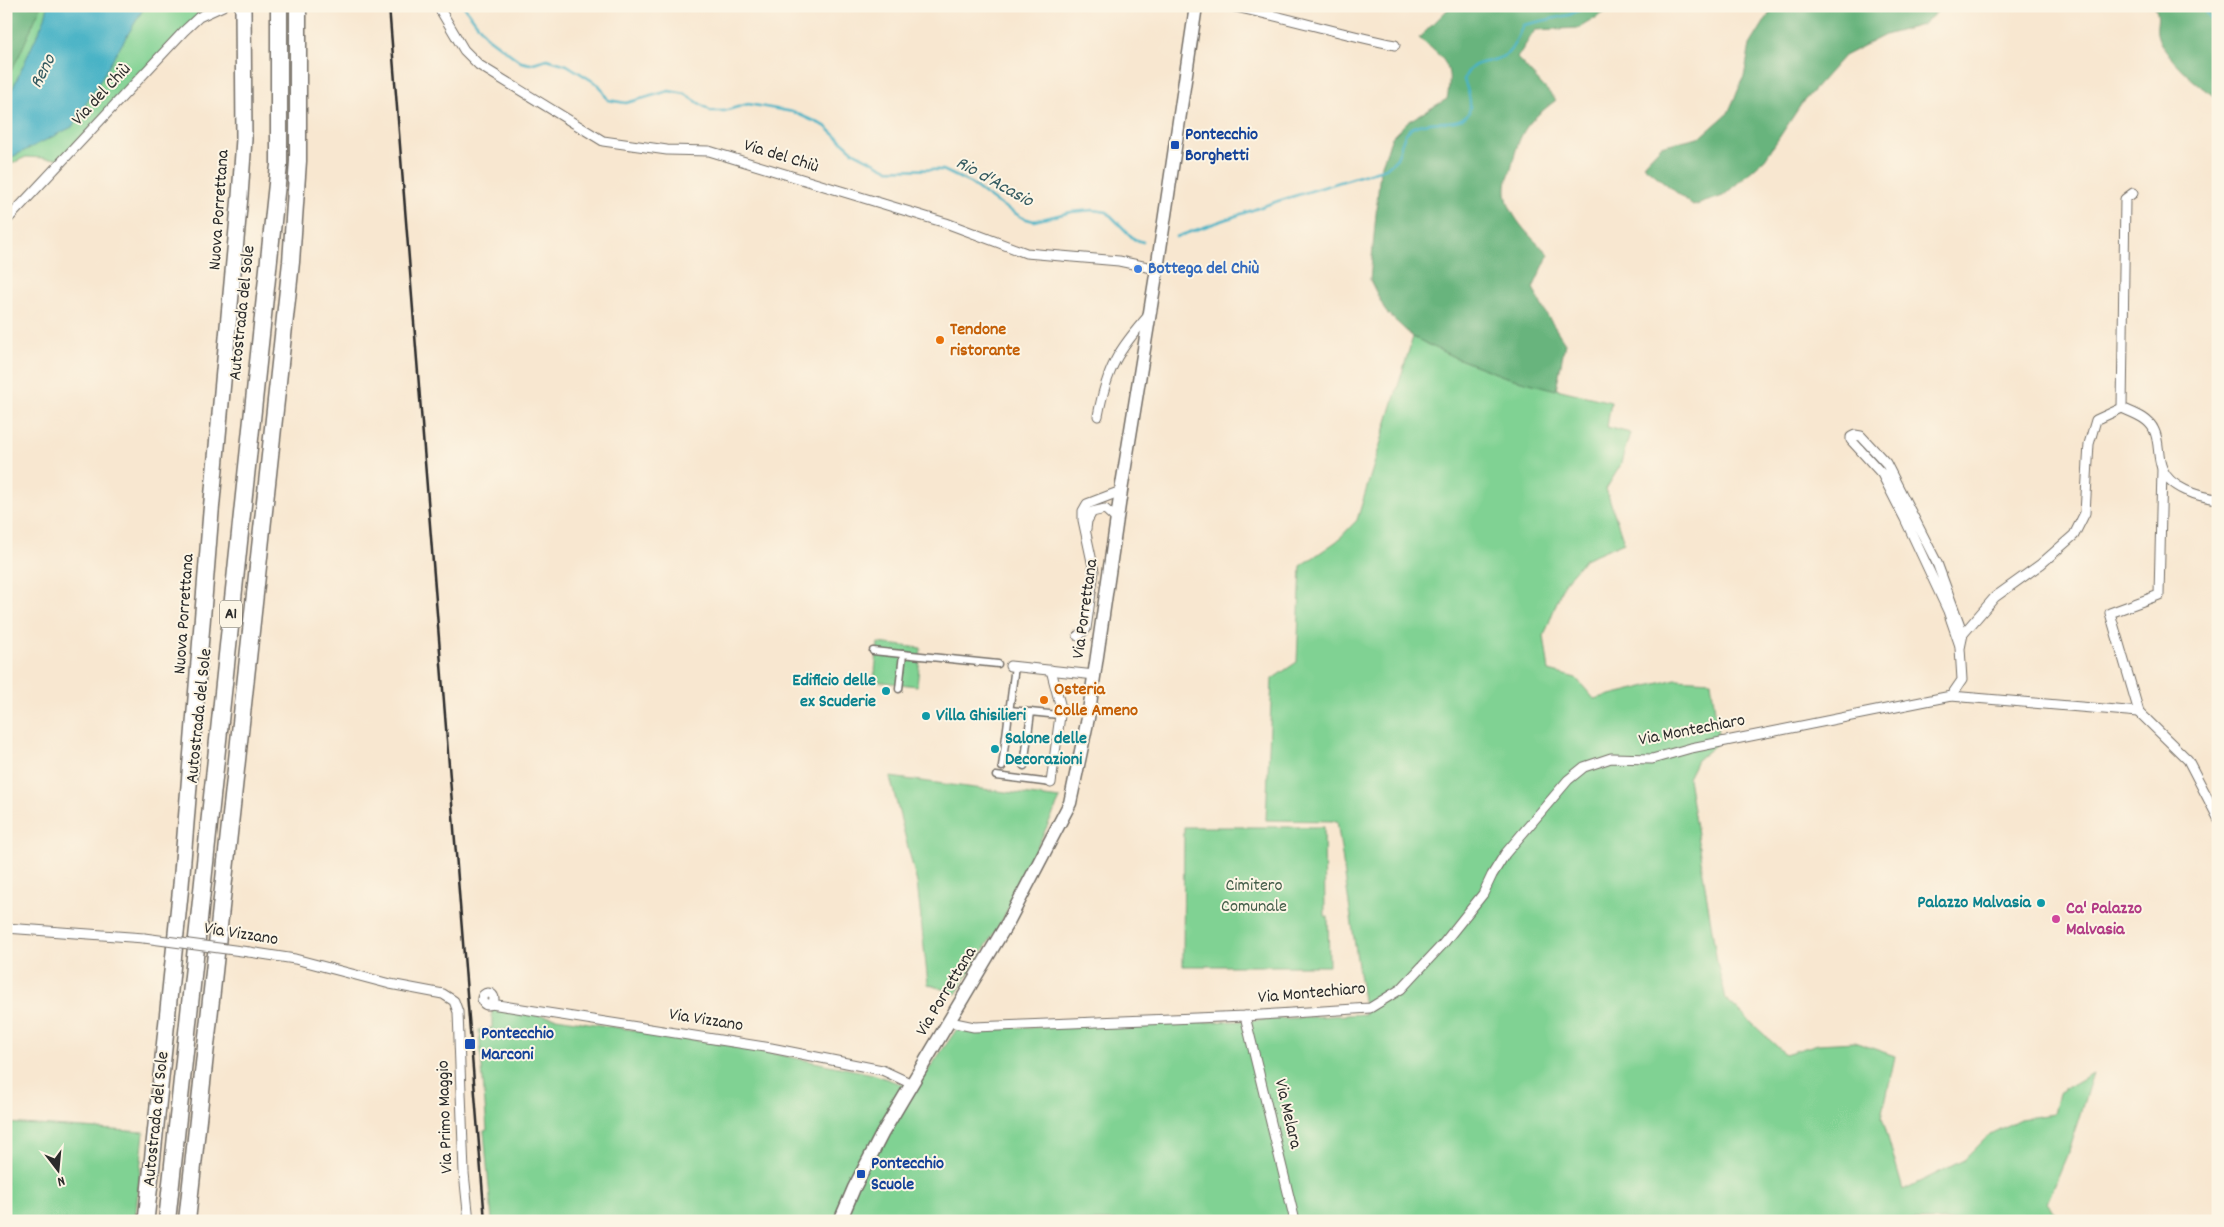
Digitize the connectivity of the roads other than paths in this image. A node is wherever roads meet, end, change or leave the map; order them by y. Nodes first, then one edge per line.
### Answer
1 (223, 6) edge
2 (279, 6) edge
3 (298, 6) edge
4 (438, 6) edge
5 (1196, 6) edge
6 (1231, 6) edge
7 (243, 8) edge
8 (1395, 45) dead end
9 (2133, 193) dead end
10 (8, 215) edge
11 (1157, 269) junction
12 (1150, 314) junction
13 (2122, 408) junction
14 (1098, 416) dead end
15 (2162, 469) junction
16 (1121, 491) junction
17 (2218, 499) edge
18 (1118, 514) junction
19 (1086, 536) junction
20 (1963, 634) junction
21 (1078, 636) dead end
22 (1960, 646) junction
23 (873, 651) dead end
24 (903, 654) junction
25 (998, 664) dead end
26 (1013, 666) joint
27 (1051, 670) junction
28 (1095, 675) junction
29 (899, 689) dead end
30 (1950, 696) junction
31 (1010, 710) junction
32 (1032, 712) junction
33 (2139, 712) junction
34 (1060, 715) junction
35 (1024, 766) dead end
36 (1051, 783) joint
37 (2218, 818) edge
38 (6, 928) edge
39 (492, 1002) dead end
40 (458, 1012) joint
41 (1245, 1016) junction
42 (950, 1022) junction
43 (912, 1084) junction
44 (146, 1221) edge
45 (167, 1221) edge
46 (187, 1221) edge
47 (469, 1221) edge
48 (840, 1221) edge
49 (1295, 1221) edge

1 - 10 street, Via del Chiù
2 - 45 highway, Autostrada del Sole / A1
3 - 46 highway, A1
4 - 11 street, Via del Chiù
5 - 11 main road, Via Porrettana
6 - 8 street
7 - 44 highway, Nuova Porrettana
9 - 13 street
11 - 12 main road, Via Porrettana
12 - 14 street
12 - 16 main road, Via Porrettana
13 - 15 street
13 - 20 street
15 - 17 street
15 - 33 street
16 - 18 main road, Via Porrettana
16 - 19 street
18 - 19 street
18 - 28 main road, Via Porrettana
19 - 21 street
20 - 22 street
20 - 22 street
22 - 30 street
23 - 24 street
24 - 25 street
24 - 29 street
26 - 27 street
26 - 31 street
27 - 28 street
27 - 34 street
28 - 42 main road, Via Porrettana
30 - 33 street, Via Montechiaro
30 - 41 street, Via Montechiaro
31 - 32 street
31 - 36 street
32 - 34 street
32 - 35 street
33 - 37 street
34 - 36 street
38 - 40 street, Via Vizzano, bridge
39 - 43 street, Via Vizzano
40 - 47 street, Via Primo Maggio
41 - 42 street, Via Montechiaro
41 - 49 street, Via Melara
42 - 43 main road, Via Porrettana
43 - 48 main road, Via Porrettana

